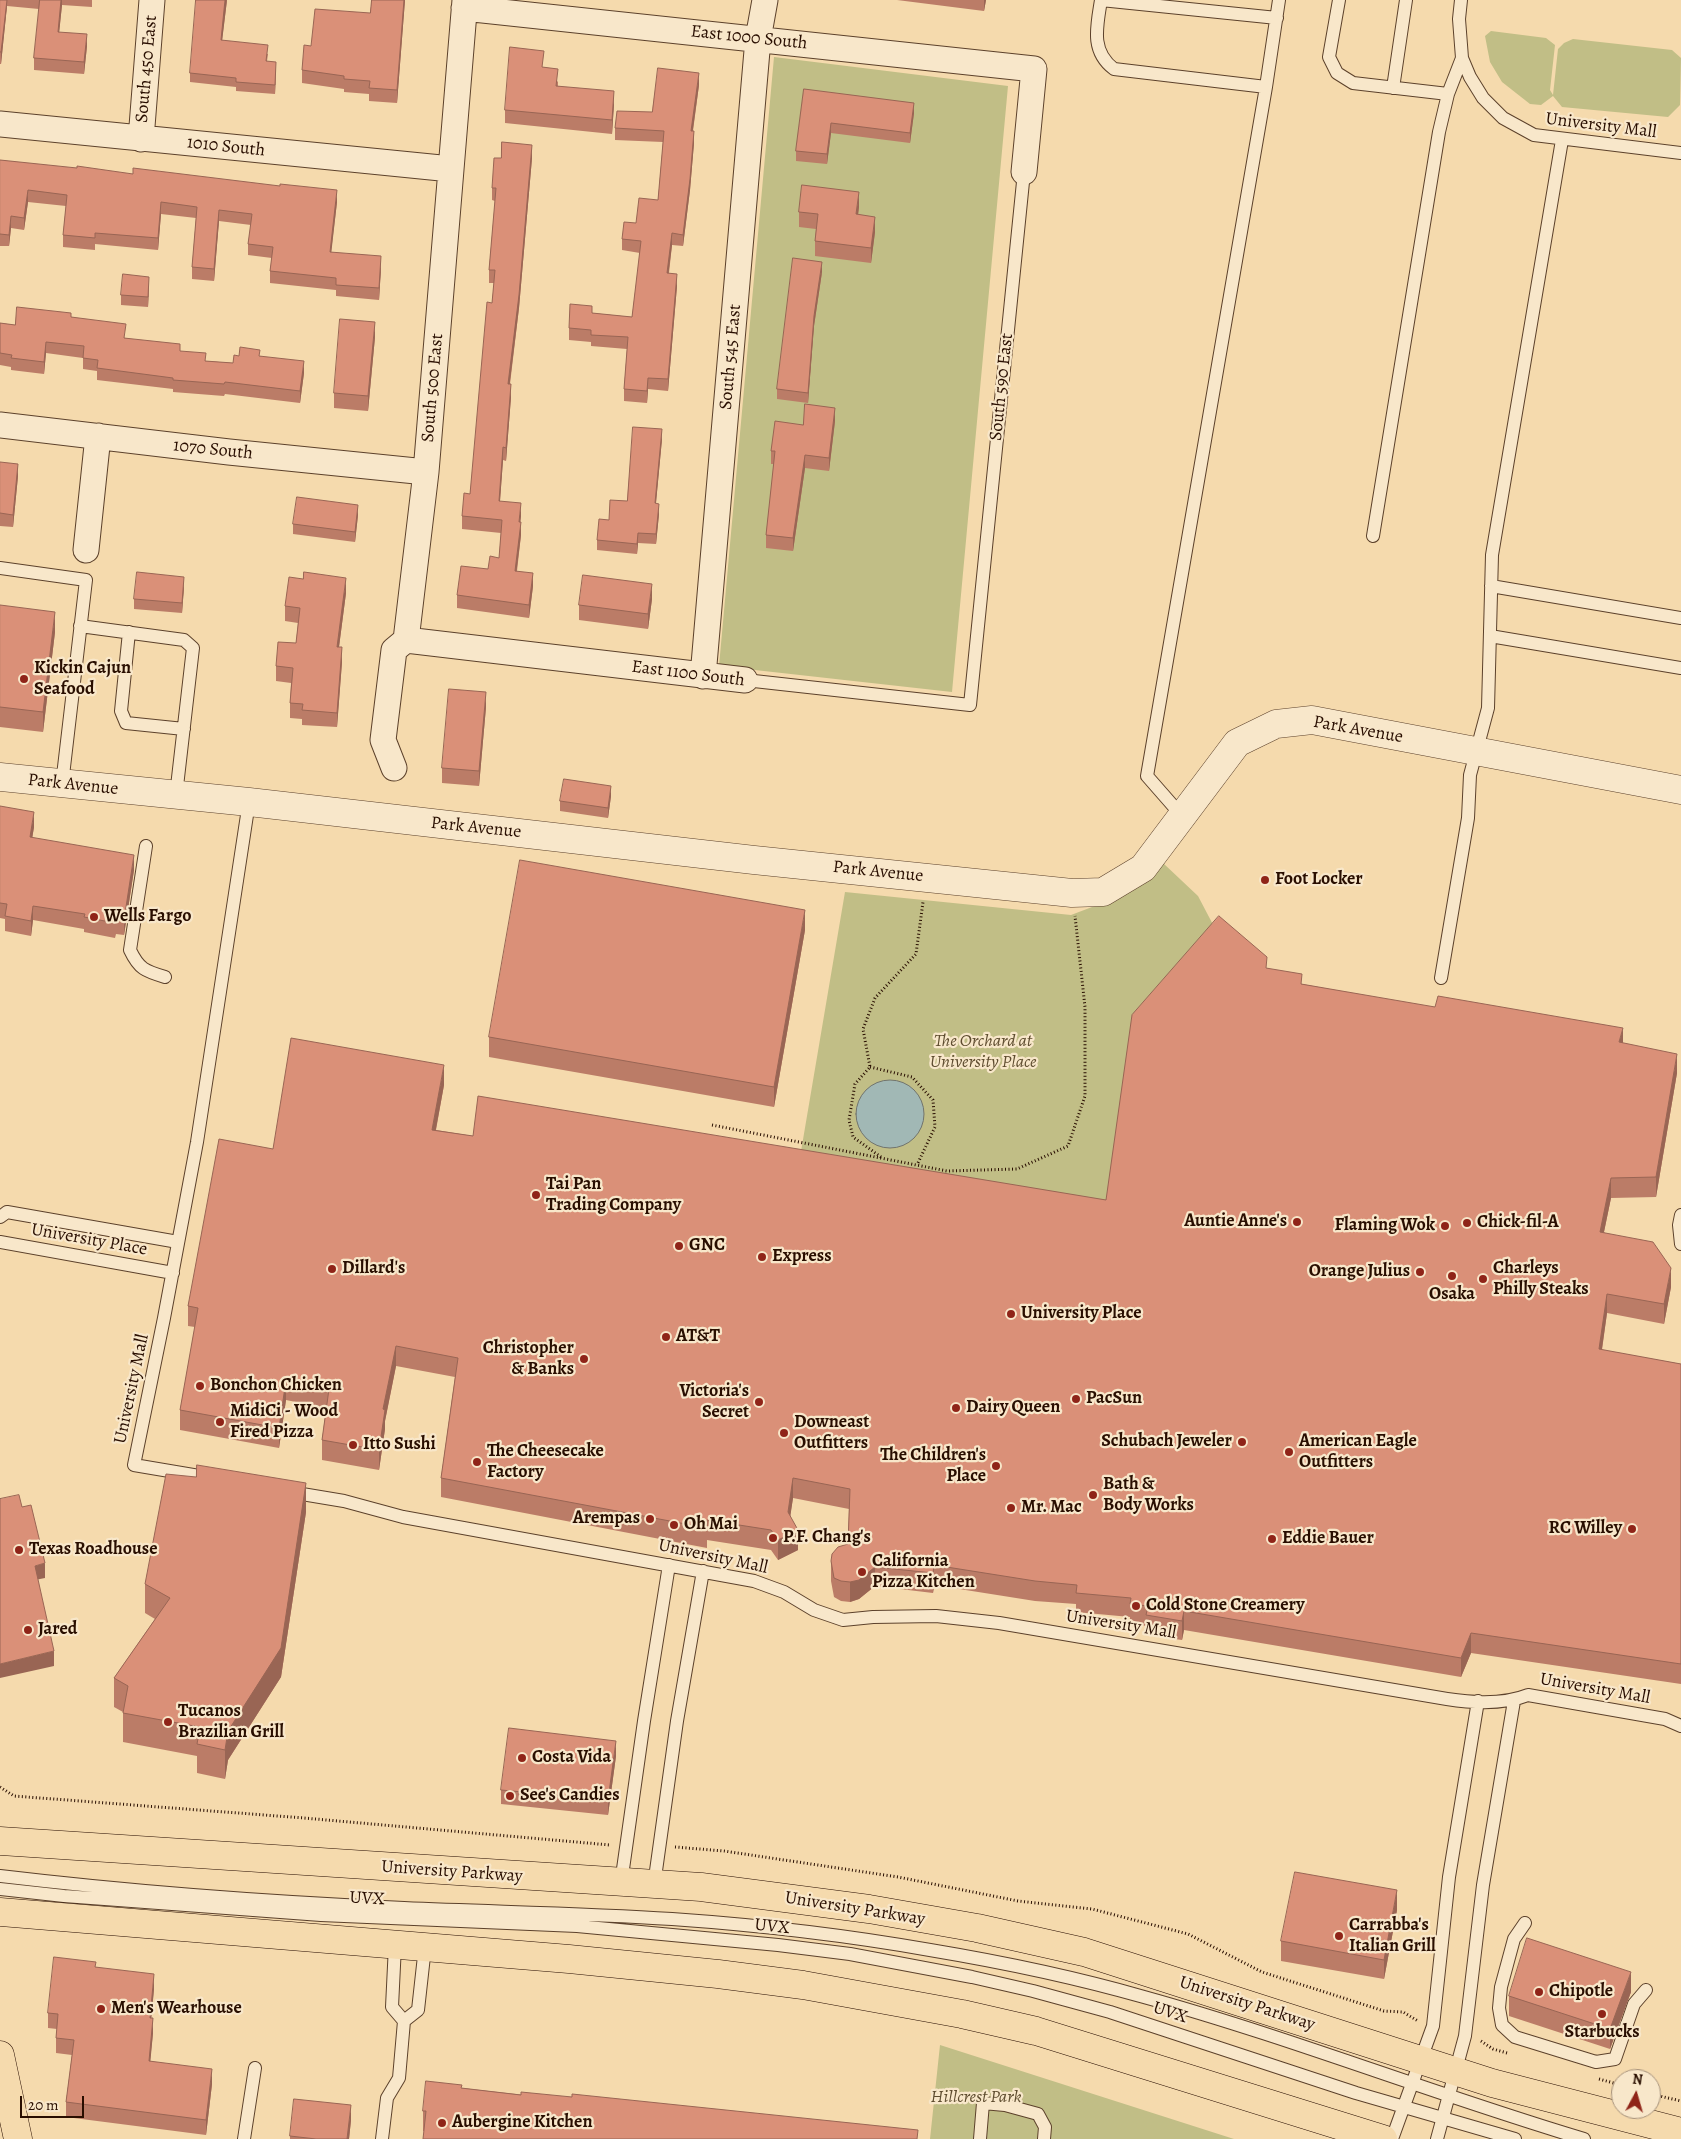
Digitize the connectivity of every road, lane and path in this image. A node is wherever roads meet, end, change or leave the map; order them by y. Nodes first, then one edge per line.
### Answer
1 (152, 0) edge
2 (765, 0) edge
3 (1101, 0) edge
4 (1279, 0) edge
5 (1339, 0) edge
6 (1406, 0) edge
7 (1461, 0) edge
8 (464, 4) edge
9 (1277, 18) junction
10 (758, 39) junction
11 (1462, 58) junction
12 (1034, 68) joint
13 (1266, 87) junction
14 (1393, 88) junction
15 (1448, 94) junction
16 (0, 124) edge
17 (141, 138) junction
18 (1562, 140) junction
19 (1681, 153) edge
20 (451, 169) junction
21 (1024, 172) joint
22 (0, 425) edge
23 (98, 436) junction
24 (426, 472) junction
25 (1373, 536) dead end
26 (86, 550) dead end
27 (0, 568) edge
28 (1491, 586) junction
29 (1681, 618) edge
30 (80, 626) junction
31 (129, 632) junction
32 (1490, 636) junction
33 (406, 640) junction
34 (1681, 668) edge
35 (703, 676) junction
36 (745, 680) joint
37 (970, 705) joint
38 (184, 729) junction
39 (1476, 753) junction
40 (394, 768) dead end
41 (0, 777) edge
42 (62, 784) junction
43 (1681, 790) edge
44 (176, 795) junction
45 (249, 802) junction
46 (1182, 816) junction
47 (146, 846) dead end
48 (925, 877) junction
49 (1072, 893) junction
50 (165, 977) dead end
51 (1441, 978) dead end
52 (870, 1067) junction
53 (712, 1125) dead end
54 (884, 1159) junction
55 (917, 1165) junction
56 (1681, 1215) edge
57 (0, 1217) edge
58 (0, 1242) edge
59 (178, 1242) junction
60 (1681, 1244) edge
61 (173, 1273) junction
62 (220, 1480) edge
63 (277, 1490) edge
64 (669, 1565) junction
65 (703, 1571) junction
66 (1478, 1701) junction
67 (1514, 1701) junction
68 (1681, 1726) edge
69 (0, 1787) edge
70 (0, 1841) edge
71 (608, 1845) dead end
72 (678, 1847) dead end
73 (0, 1876) edge
74 (621, 1883) junction
75 (654, 1885) junction
76 (0, 1889) edge
77 (0, 1912) edge
78 (1525, 1922) dead end
79 (395, 1945) junction
80 (425, 1948) junction
81 (1646, 1990) dead end
82 (1408, 2017) dead end
83 (404, 2021) junction
84 (0, 2056) edge
85 (254, 2068) dead end
86 (1416, 2072) junction
87 (1452, 2084) junction
88 (1661, 2096) edge
89 (1681, 2101) edge
90 (1404, 2107) junction
91 (1442, 2119) junction
92 (1681, 2132) edge
93 (18, 2139) edge
94 (244, 2139) edge
95 (382, 2139) edge
96 (980, 2139) edge
97 (1044, 2139) edge
98 (1382, 2139) edge
99 (1392, 2139) edge
100 (1437, 2139) edge
101 (1515, 2139) edge
102 (1584, 2139) edge

1 - 17 street, South 450 East
2 - 10 street, South 545 East
3 - 9 lane
3 - 13 lane
4 - 9 lane
5 - 14 lane
6 - 14 lane
7 - 11 lane, University Mall
8 - 10 street, East 1000 South
8 - 20 street, South 500 East
9 - 13 lane
10 - 12 street, East 1000 South
10 - 35 street, South 545 East
11 - 15 lane
11 - 18 lane, University Mall
12 - 21 street, South 590 East
13 - 46 lane
14 - 15 lane
15 - 25 lane
16 - 17 street, 1010 South
17 - 20 street, 1010 South
18 - 19 lane, University Mall
18 - 28 lane
20 - 24 street, South 500 East
21 - 37 lane, South 590 East
22 - 23 street, 1070 South
23 - 24 street, 1070 South
23 - 26 street
24 - 33 street, South 500 East
27 - 30 lane
28 - 29 lane
28 - 32 lane
30 - 31 lane
30 - 42 lane
31 - 38 lane
31 - 38 lane
32 - 34 lane
32 - 39 lane
33 - 35 street, East 1100 South
33 - 40 street, South 500 East
35 - 36 street, East 1100 South
36 - 37 lane, East 1100 South
38 - 44 lane
39 - 43 street, Park Avenue
39 - 46 street, Park Avenue
39 - 51 lane
41 - 42 street, Park Avenue
42 - 44 street, Park Avenue
44 - 45 street, Park Avenue
45 - 48 street, Park Avenue
45 - 59 lane
46 - 49 street, Park Avenue
47 - 50 lane
48 - 49 street, Park Avenue
48 - 52 path
49 - 55 path
52 - 54 path
52 - 55 path
53 - 54 path
54 - 55 path
56 - 60 lane
57 - 59 lane
58 - 61 lane, University Place
59 - 61 lane
61 - 62 lane, University Mall
63 - 64 lane, University Mall
64 - 65 lane, University Mall
64 - 74 lane
65 - 66 lane, University Mall
65 - 75 lane
66 - 67 lane, University Mall
66 - 86 lane
67 - 68 lane, University Mall
67 - 87 lane
69 - 71 path
70 - 74 main road, University Parkway
72 - 82 path
73 - 86 lane
74 - 75 main road, University Parkway
75 - 86 main road, University Parkway
76 - 90 lane, UVX
77 - 79 main road
78 - 81 lane
79 - 80 main road
79 - 83 lane
80 - 83 lane
80 - 98 main road
83 - 95 lane
84 - 93 main road
85 - 94 lane
86 - 87 main road, University Parkway
86 - 90 lane
87 - 91 lane
87 - 92 main road, University Parkway
87 - 102 lane
88 - 89 path
90 - 91 lane, UVX
90 - 99 lane
91 - 100 lane
91 - 101 lane, UVX
96 - 97 lane

